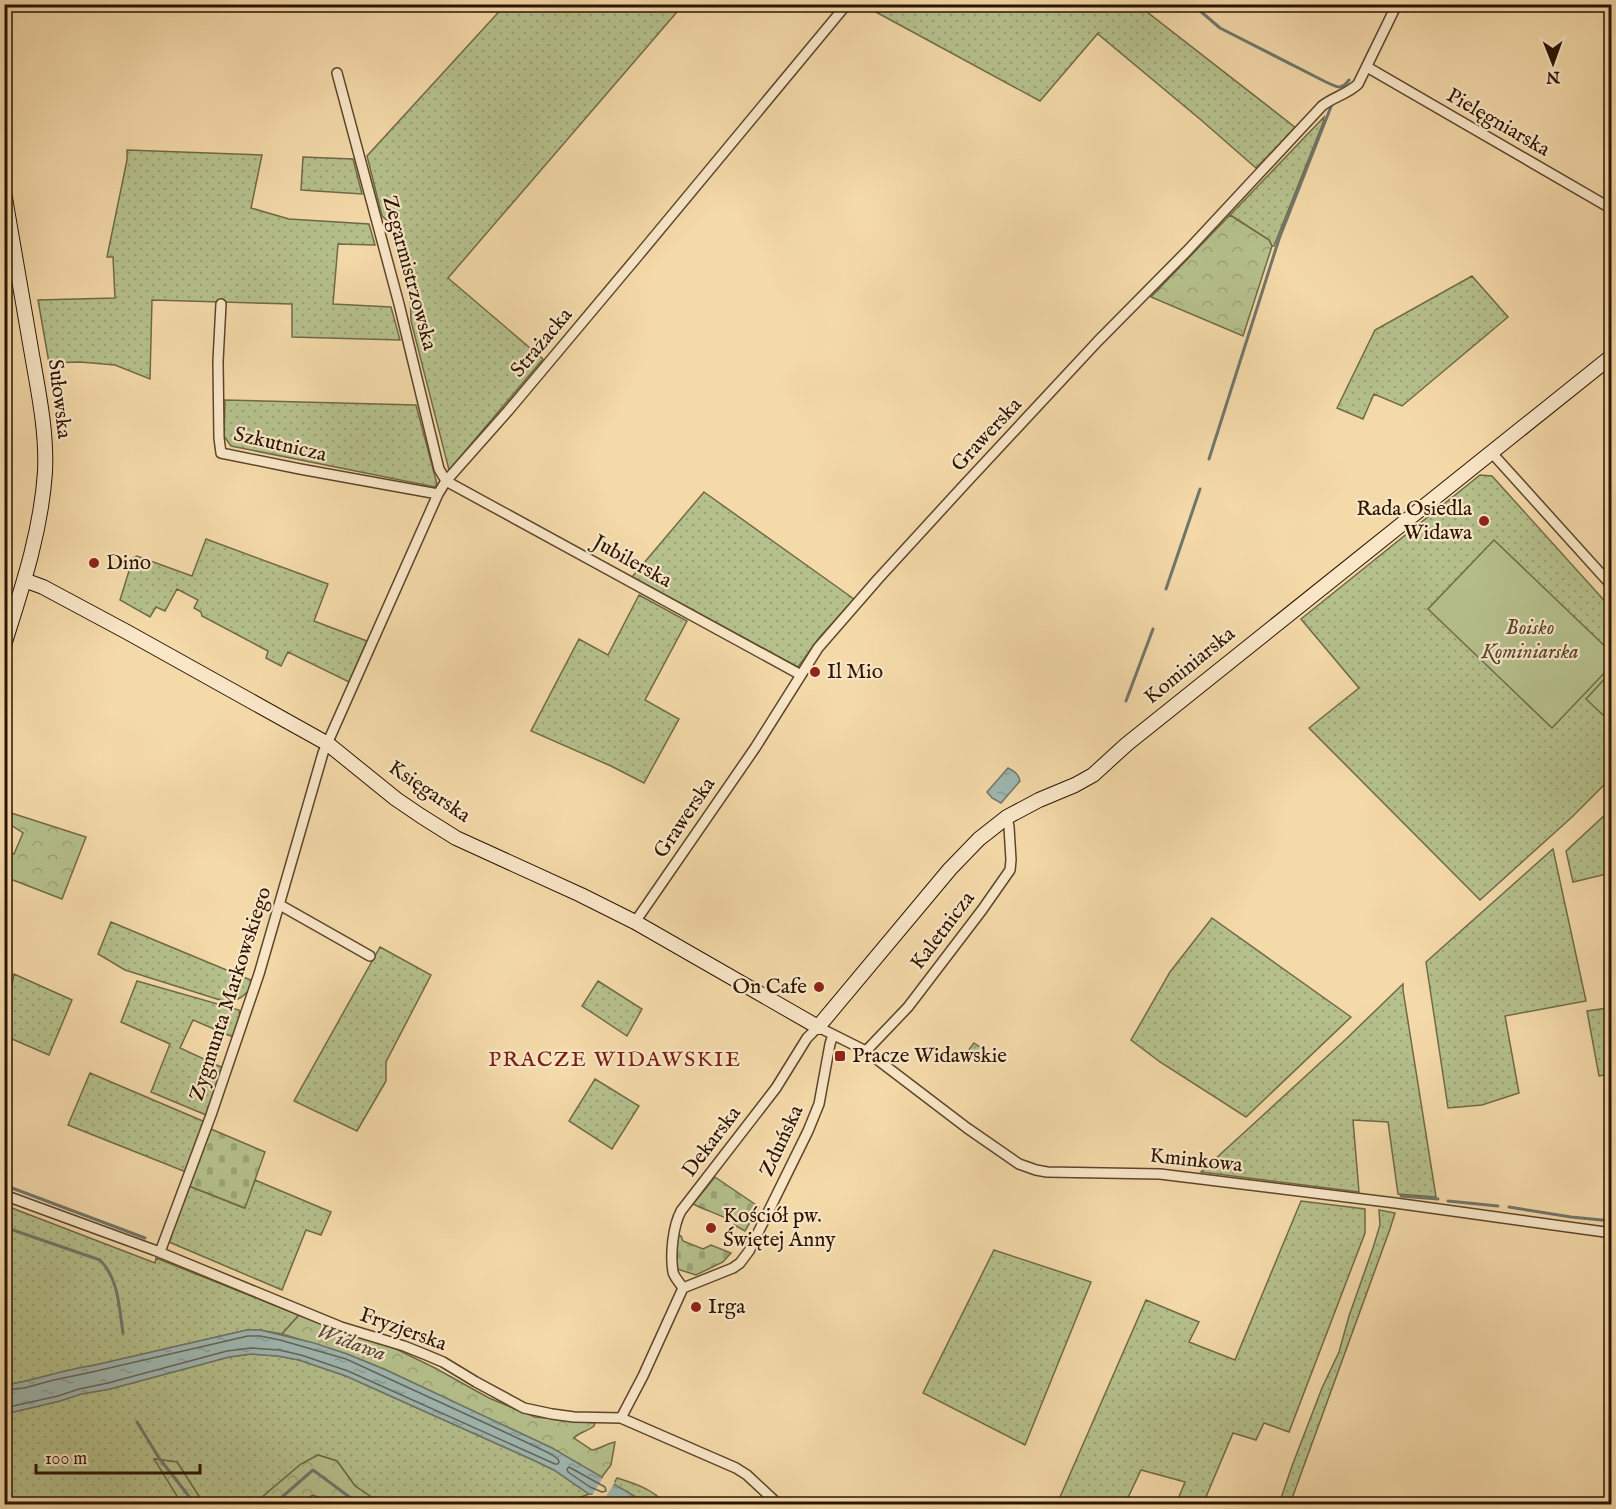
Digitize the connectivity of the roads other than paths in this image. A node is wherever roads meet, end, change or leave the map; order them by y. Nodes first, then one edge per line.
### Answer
1 (847, 4) edge
2 (1397, 4) edge
3 (1367, 68) junction
4 (337, 73) dead end
5 (4, 192) edge
6 (1611, 209) edge
7 (221, 304) dead end
8 (1611, 356) edge
9 (1491, 452) junction
10 (446, 481) junction
11 (438, 494) junction
12 (24, 580) junction
13 (1611, 586) edge
14 (4, 645) edge
15 (801, 675) junction
16 (328, 744) junction
17 (1007, 817) junction
18 (280, 905) junction
19 (635, 922) junction
20 (370, 956) dead end
21 (818, 1027) junction
22 (833, 1035) junction
23 (868, 1048) junction
24 (4, 1195) edge
25 (1611, 1233) edge
26 (160, 1252) junction
27 (683, 1288) junction
28 (621, 1418) junction
29 (778, 1504) edge

1 - 10 street, Strażacka
2 - 3 street, Grawerska
3 - 6 street, Pielęgniarska
3 - 15 street, Grawerska
4 - 10 street, Zegarmistrzowska
5 - 12 street, Sułowska
7 - 11 street, Szkutnicza
8 - 9 street, Kominiarska
9 - 13 street
9 - 17 street, Kominiarska
10 - 11 street, Strażacka
10 - 15 street, Jubilerska
11 - 16 street, Strażacka
12 - 14 street, Sułowska
12 - 16 street, Księgarska
15 - 19 street, Grawerska
16 - 18 street, Zygmunta Markowskiego
16 - 19 street, Księgarska
17 - 21 street, Kominiarska
17 - 23 street, Kaletnicza
18 - 20 street
18 - 26 street, Zygmunta Markowskiego
19 - 21 street, Księgarska
21 - 22 street, Kminkowa
21 - 27 street, Dekarska
22 - 23 street, Kminkowa
22 - 27 street, Zduńska
23 - 25 street, Kminkowa
24 - 26 street, Fryzjerska
26 - 28 street, Fryzjerska
27 - 28 street
28 - 29 street, Fryzjerska

